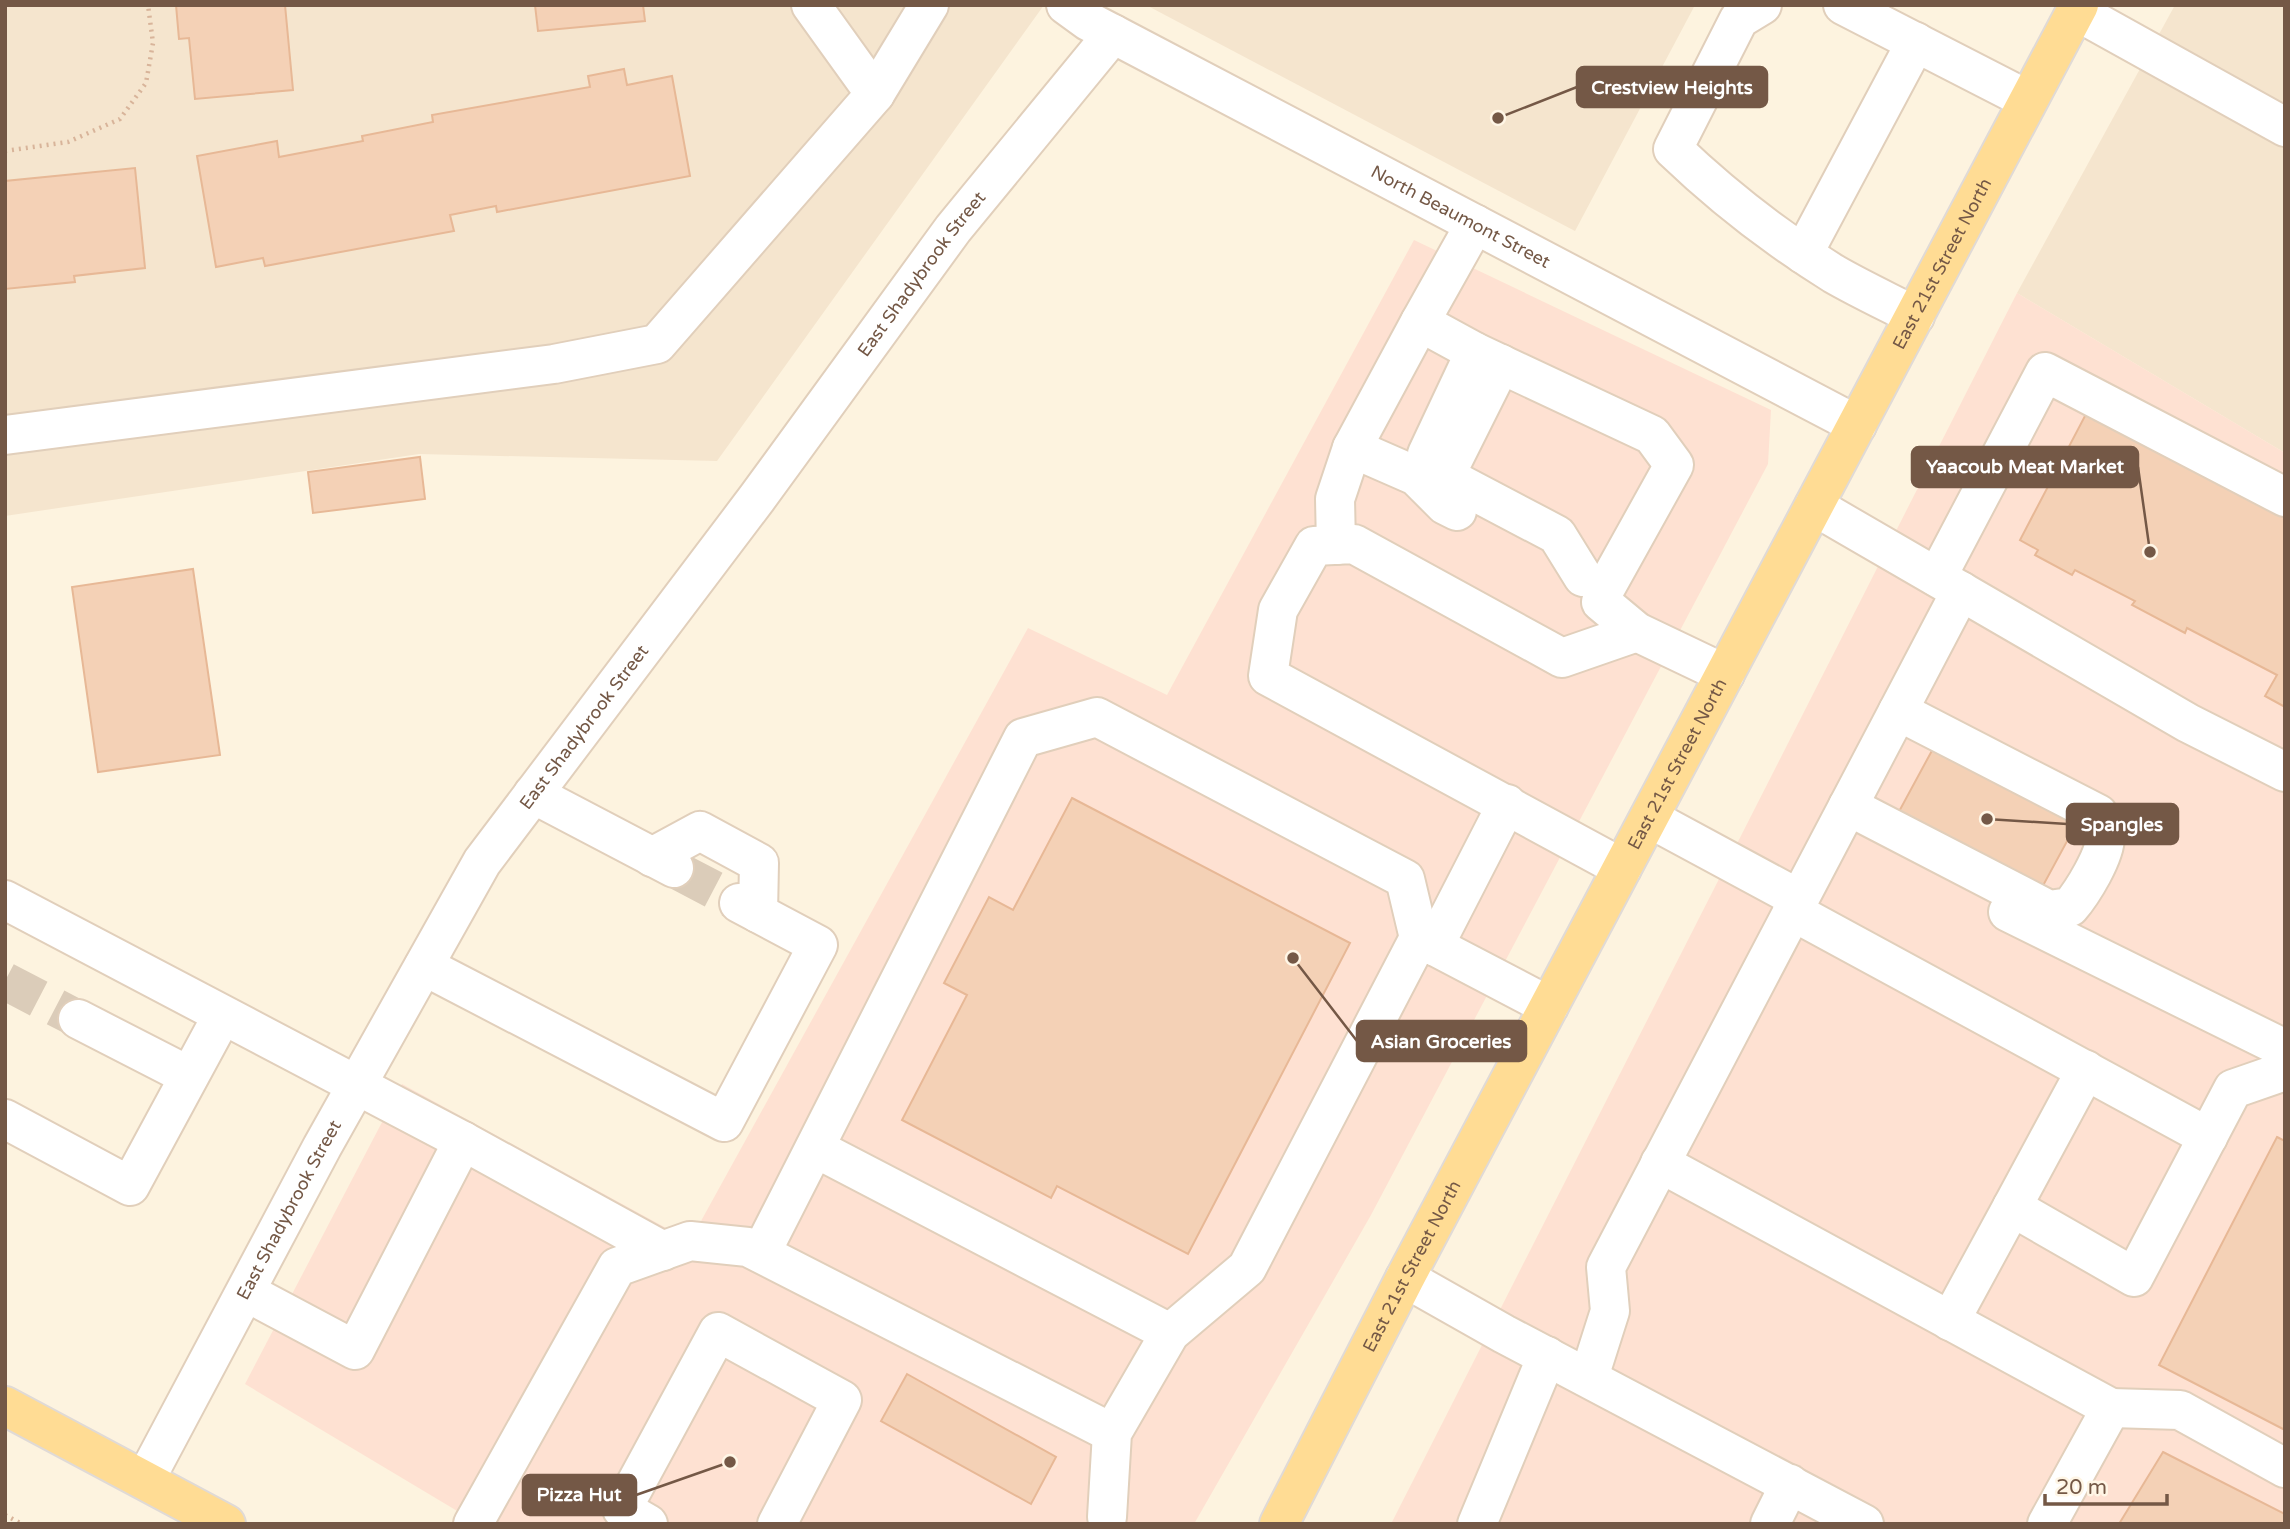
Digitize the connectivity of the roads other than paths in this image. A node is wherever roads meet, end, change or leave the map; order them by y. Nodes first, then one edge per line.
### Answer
1 (811, 5) edge
2 (929, 5) edge
3 (1066, 5) edge
4 (1762, 5) edge
5 (1843, 5) edge
6 (2077, 8) edge
7 (1113, 34) junction
8 (1916, 42) junction
9 (875, 94) junction
10 (2028, 100) junction
11 (2285, 127) edge
12 (1475, 224) junction
13 (1803, 254) junction
14 (1915, 316) junction
15 (1420, 322) junction
16 (1488, 358) junction
17 (1857, 425) junction
18 (5, 435) edge
19 (1352, 448) junction
20 (1416, 476) junction
21 (2285, 497) edge
22 (1814, 506) junction
23 (1336, 545) junction
24 (1594, 583) junction
25 (1949, 584) junction
26 (1637, 632) junction
27 (1726, 674) junction
28 (1898, 711) junction
29 (2285, 772) edge
30 (533, 794) junction
31 (1507, 804) junction
32 (1842, 816) junction
33 (1648, 818) junction
34 (1622, 868) junction
35 (5, 900) edge
36 (1796, 905) junction
37 (1426, 942) junction
38 (424, 966) junction
39 (1549, 1006) junction
40 (222, 1016) junction
41 (78, 1019) tunnel mouth
42 (2285, 1049) edge
43 (2086, 1070) junction
44 (2285, 1071) edge
45 (189, 1076) junction
46 (357, 1087) junction
47 (5, 1119) edge
48 (2208, 1137) junction
49 (463, 1141) junction
50 (815, 1148) junction
51 (1660, 1163) junction
52 (2012, 1208) junction
53 (663, 1251) junction
54 (761, 1253) junction
55 (1405, 1278) junction
56 (246, 1292) junction
57 (1950, 1321) junction
58 (1170, 1333) junction
59 (1547, 1356) junction
60 (1589, 1377) junction
61 (5, 1406) edge
62 (2111, 1408) junction
63 (1112, 1433) junction
64 (2285, 1468) edge
65 (145, 1480) junction
66 (1790, 1484) junction
67 (635, 1516) edge
68 (1110, 1521) edge
69 (226, 1524) edge
70 (473, 1524) edge
71 (777, 1524) edge
72 (1279, 1524) edge
73 (1476, 1524) edge
74 (1770, 1524) edge
75 (1864, 1524) edge
76 (2047, 1524) edge

1 - 9 street
2 - 9 street
3 - 7 street, North Beaumont Street
4 - 13 street
5 - 8 street
6 - 10 main road, East 21st Street North
6 - 11 street
7 - 12 street, North Beaumont Street
7 - 30 street, East Shadybrook Street
8 - 10 street
8 - 13 street
9 - 18 street
10 - 14 main road, East 21st Street North
12 - 15 street
12 - 17 street, North Beaumont Street
13 - 14 street
14 - 17 main road, East 21st Street North
15 - 16 street
15 - 19 street
16 - 20 street
16 - 24 street
16 - 24 street
17 - 22 main road, East 21st Street North
19 - 20 street
19 - 23 street
20 - 24 street
21 - 25 street
22 - 25 street
22 - 27 main road, East 21st Street North
23 - 26 street
23 - 31 street
24 - 26 street
25 - 28 street
25 - 29 street
26 - 27 street
27 - 33 main road, East 21st Street North
28 - 32 street
28 - 32 street
30 - 38 street, East Shadybrook Street
30 - 38 street
31 - 34 street
31 - 37 street
32 - 36 street
32 - 42 street
33 - 34 main road, East 21st Street North
33 - 36 street
34 - 39 main road, East 21st Street North
35 - 40 street
36 - 43 street
36 - 51 street
37 - 39 street
37 - 50 street
37 - 58 street
38 - 46 street, East Shadybrook Street
39 - 55 main road, East 21st Street North
40 - 45 street
40 - 46 street
41 - 45 street
43 - 48 street
43 - 52 street
44 - 48 street
45 - 47 street
46 - 49 street
46 - 56 street, East Shadybrook Street
48 - 52 street
49 - 53 street
49 - 56 street
50 - 54 street
50 - 58 street
51 - 57 street
51 - 60 street
52 - 57 street
53 - 54 street
53 - 70 street
54 - 63 street
55 - 59 street
55 - 72 main road, East 21st Street North
56 - 65 street, East Shadybrook Street
57 - 62 street
58 - 63 street
59 - 60 street
59 - 73 street
60 - 66 street
61 - 65 main road
62 - 64 street
62 - 76 street
63 - 68 street
65 - 69 main road
66 - 74 street
66 - 75 street
67 - 71 street

